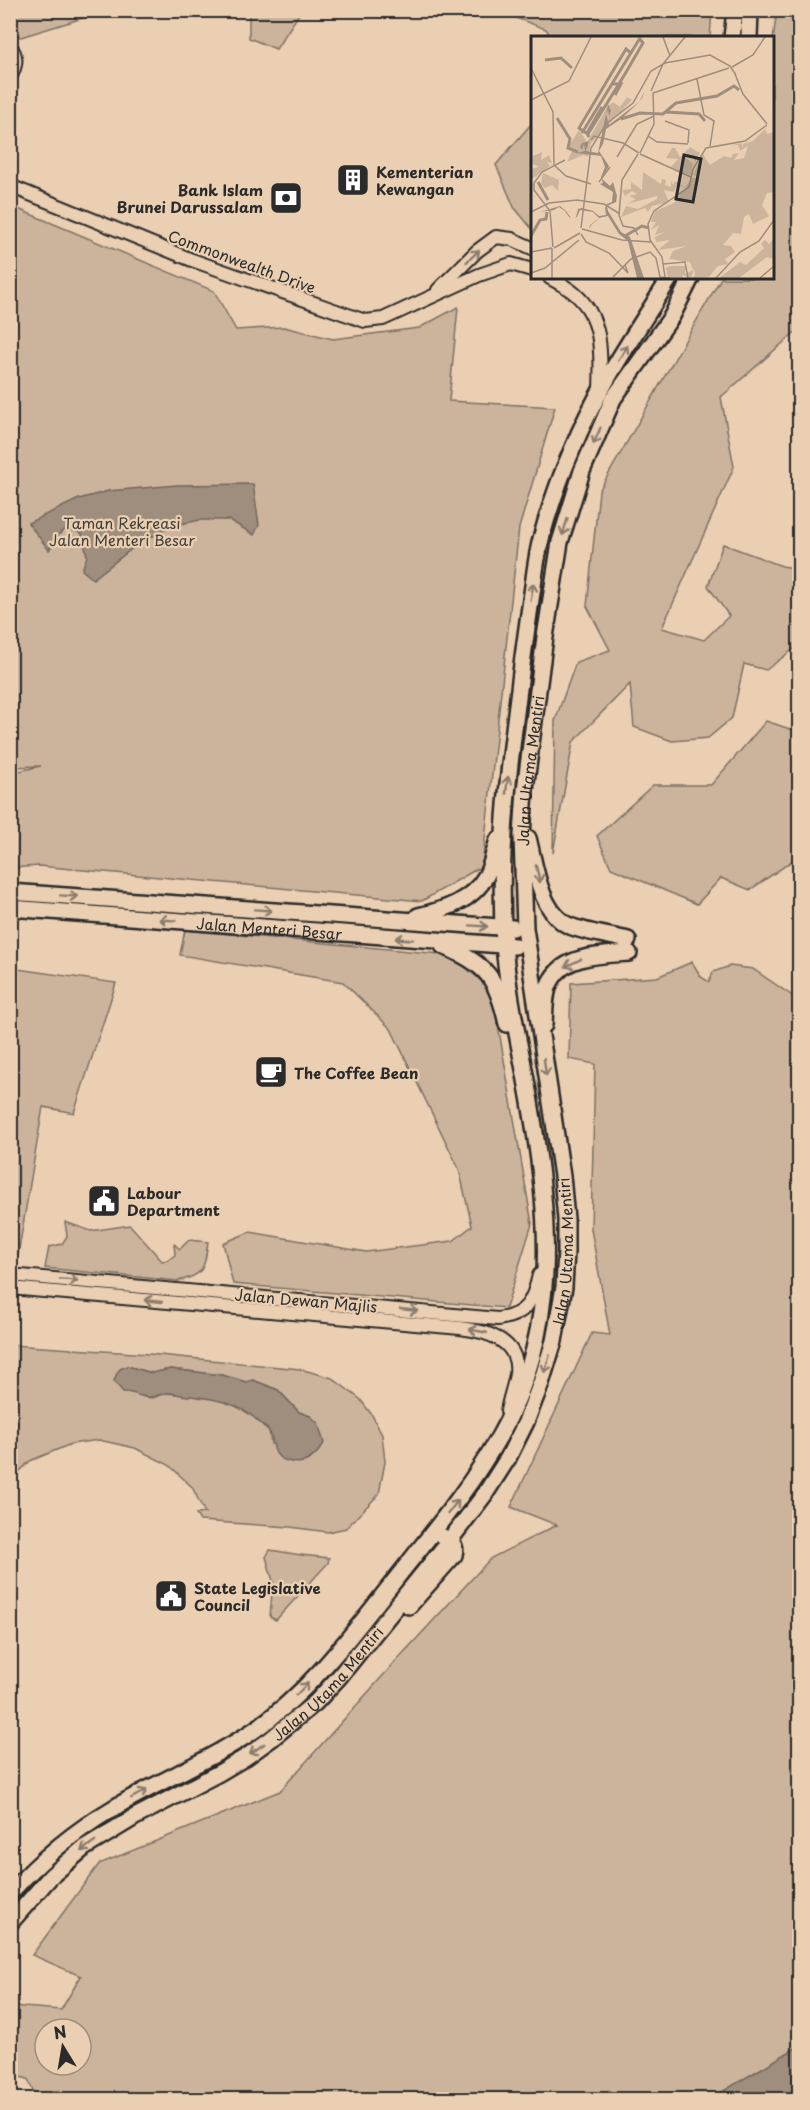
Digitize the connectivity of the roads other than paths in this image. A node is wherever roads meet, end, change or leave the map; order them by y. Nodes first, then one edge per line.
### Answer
1 (735, 10) edge
2 (750, 10) edge
3 (732, 36) edge
4 (749, 36) edge
5 (10, 46) edge
6 (10, 77) edge
7 (10, 186) edge
8 (531, 248) edge
9 (531, 270) edge
10 (552, 279) edge
11 (669, 279) edge
12 (690, 279) edge
13 (431, 297) junction
14 (600, 390) junction
15 (523, 817) junction
16 (504, 819) junction
17 (10, 892) edge
18 (10, 908) edge
19 (403, 920) junction
20 (503, 927) junction
21 (525, 928) junction
22 (429, 940) junction
23 (504, 946) junction
24 (527, 947) junction
25 (542, 1045) junction
26 (540, 1173) junction
27 (546, 1247) junction
28 (10, 1275) edge
29 (10, 1288) edge
30 (503, 1430) junction
31 (449, 1541) junction
32 (418, 1551) junction
33 (10, 1893) edge
34 (10, 1923) edge

1 - 3 main road
2 - 4 main road
5 - 6 street
7 - 13 street, Commonwealth Drive
13 -> 8 street, Commonwealth Drive
9 - 13 street, Commonwealth Drive
10 - 14 street
14 -> 11 main road, Jalan Utama Mentiri
12 -> 15 main road, Jalan Utama Mentiri
16 -> 14 main road, Jalan Utama Mentiri
15 - 21 main road, Jalan Utama Mentiri
15 -> 25 main road
16 - 19 main road
16 - 20 main road, Jalan Utama Mentiri
17 -> 19 main road, Jalan Menteri Besar
22 -> 18 main road, Jalan Menteri Besar
19 -> 20 main road, Jalan Menteri Besar
20 - 21 main road, Jalan Menteri Besar
20 - 23 main road, Jalan Utama Mentiri
21 - 24 main road, Jalan Utama Mentiri
22 - 23 main road, Jalan Menteri Besar
22 - 26 main road
23 - 24 main road, Jalan Menteri Besar
23 - 26 main road, Jalan Utama Mentiri
24 - 25 main road, Jalan Utama Mentiri
25 -> 31 main road, Jalan Utama Mentiri
26 - 27 main road, Jalan Utama Mentiri
28 -> 27 street, Jalan Dewan Majlis
27 - 30 main road, Jalan Utama Mentiri
30 -> 29 street, Jalan Dewan Majlis
32 -> 30 main road, Jalan Utama Mentiri
31 - 32 main road
31 -> 34 main road, Jalan Utama Mentiri
33 -> 32 main road, Jalan Utama Mentiri

